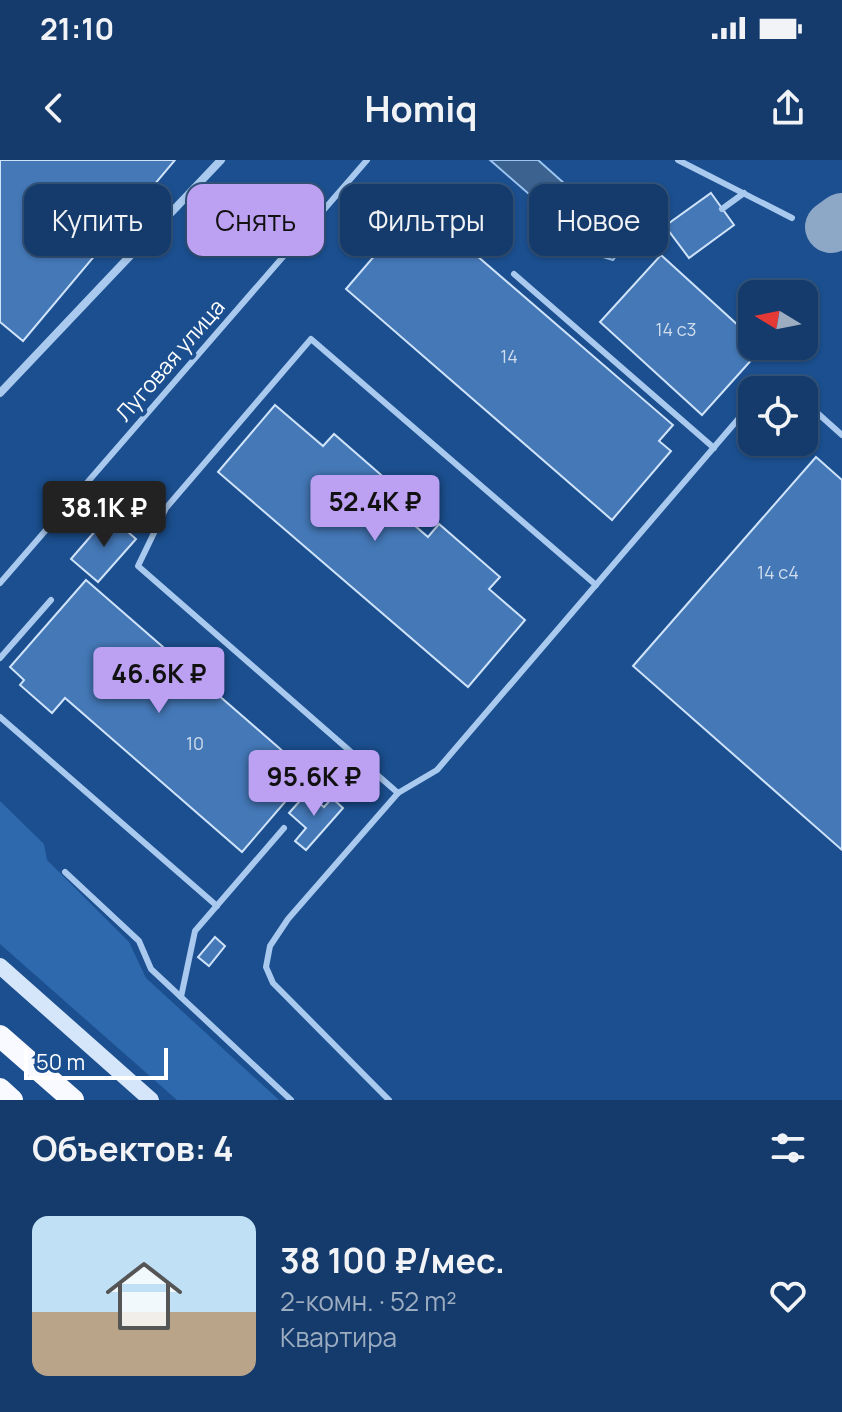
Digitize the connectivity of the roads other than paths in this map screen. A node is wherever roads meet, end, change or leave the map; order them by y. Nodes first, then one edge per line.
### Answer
1 (221, 160) edge
2 (367, 160) edge
3 (678, 160) edge
4 (744, 193) junction
5 (722, 209) dead end
6 (792, 218) dead end
7 (514, 274) dead end
8 (0, 393) edge
9 (818, 414) edge
10 (738, 420) edge
11 (842, 435) edge
12 (714, 448) junction
13 (0, 583) edge
14 (596, 585) junction
15 (51, 600) dead end
16 (0, 658) edge
17 (0, 717) edge
18 (398, 793) junction
19 (284, 828) dead end
20 (65, 872) dead end
21 (217, 906) junction
22 (0, 966) edge
23 (181, 997) junction
24 (0, 1036) edge
25 (0, 1089) edge
26 (12, 1100) edge
27 (73, 1100) edge
28 (151, 1100) edge
29 (291, 1100) edge
30 (389, 1100) edge

1 - 8 street
2 - 13 lane, Луговая улица
3 - 4 lane
4 - 5 lane
4 - 6 lane
7 - 12 lane
9 - 11 lane
10 - 12 lane
12 - 14 lane
14 - 18 lane
14 - 18 lane
15 - 16 lane
17 - 21 lane
18 - 30 lane
19 - 21 lane
20 - 23 lane
21 - 23 lane
22 - 28 main road
23 - 29 lane
24 - 27 highway
25 - 26 highway

